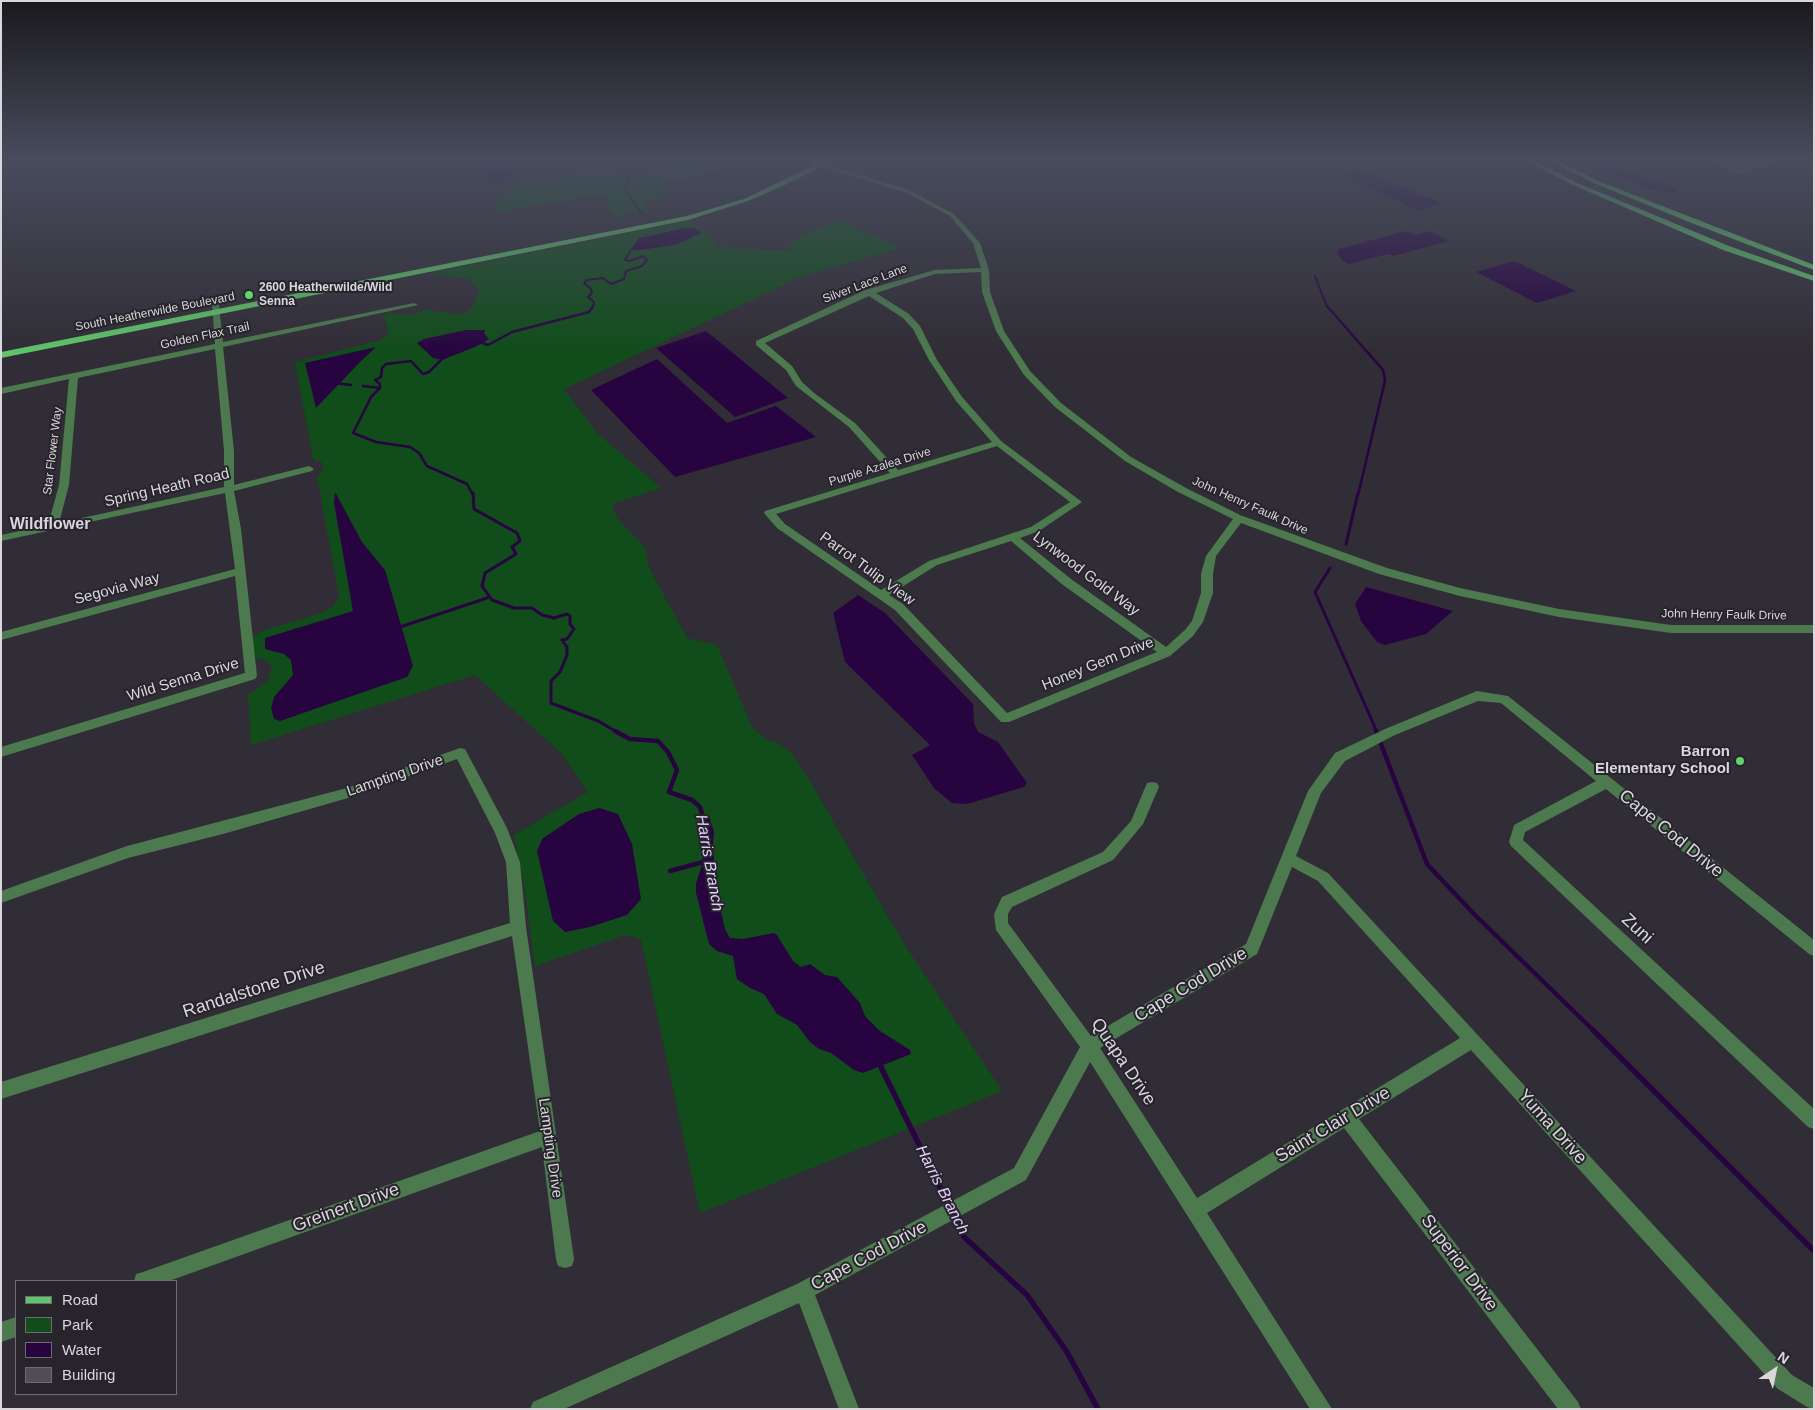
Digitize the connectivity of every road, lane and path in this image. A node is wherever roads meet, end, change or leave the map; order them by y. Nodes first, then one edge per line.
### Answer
1 (632, 224) edge
2 (648, 224) edge
3 (959, 224) edge
4 (1668, 224) edge
5 (1700, 224) edge
6 (546, 244) junction
7 (1814, 268) edge
8 (985, 270) junction
9 (1788, 270) junction
10 (1814, 275) edge
11 (1814, 279) edge
12 (868, 292) junction
13 (414, 305) dead end
14 (215, 309) junction
15 (1, 346) edge
16 (219, 346) junction
17 (1, 355) edge
18 (74, 376) junction
19 (1, 391) edge
20 (998, 443) junction
21 (309, 469) dead end
22 (897, 475) junction
23 (229, 489) junction
24 (769, 513) joint
25 (1240, 518) junction
26 (52, 528) junction
27 (1013, 537) junction
28 (1, 538) edge
29 (240, 571) junction
30 (881, 595) junction
31 (1814, 629) edge
32 (1, 636) edge
33 (1166, 653) junction
34 (1005, 719) joint
35 (1, 752) edge
36 (1606, 782) junction
37 (1152, 787) dead end
38 (1288, 858) junction
39 (1, 898) edge
40 (518, 928) junction
41 (1814, 949) edge
42 (1472, 1040) junction
43 (1089, 1046) junction
44 (1, 1091) edge
45 (1347, 1117) junction
46 (1814, 1121) edge
47 (549, 1136) junction
48 (1194, 1210) junction
49 (565, 1259) dead end
50 (146, 1280) edge
51 (804, 1291) junction
52 (15, 1327) edge
53 (1, 1332) edge
54 (1814, 1400) edge
55 (540, 1409) edge
56 (849, 1409) edge
57 (1322, 1409) edge
58 (1570, 1409) edge

1 - 6 main road, South Heatherwilde Boulevard
2 - 6 main road, South Heatherwilde Boulevard
3 - 8 street, John Henry Faulk Drive
4 - 9 main road
5 - 7 main road
6 - 14 main road, South Heatherwilde Boulevard
8 - 12 street, Silver Lace Lane
8 - 25 street, John Henry Faulk Drive
9 - 10 main road
9 - 11 main road
12 - 20 street
12 - 22 street, Silver Lace Lane
13 - 16 street, Golden Flax Trail
14 - 15 main road, South Heatherwilde Boulevard
14 - 16 street, Wild Senna Drive
14 - 17 main road, South Heatherwilde Boulevard
16 - 18 street, Golden Flax Trail
16 - 23 street, Wild Senna Drive
18 - 19 street, Golden Flax Trail
18 - 26 street, Star Flower Way
20 - 22 street, Purple Azalea Drive
20 - 27 street
21 - 23 street, Spring Heath Road
22 - 24 street, Purple Azalea Drive
23 - 26 street, Spring Heath Road
23 - 29 street, Wild Senna Drive
24 - 30 street, Parrot Tulip View
25 - 31 street, John Henry Faulk Drive
25 - 33 street, Honey Gem Drive
26 - 28 street, Spring Heath Road
27 - 30 street
27 - 33 street, Lynwood Gold Way
29 - 32 street, Segovia Way
29 - 35 street, Wild Senna Drive
30 - 34 street, Parrot Tulip View
33 - 34 street, Honey Gem Drive
36 - 38 street, Cape Cod Drive
36 - 41 street, Cape Cod Drive
36 - 46 street, Zuni
37 - 43 street, Quapa Drive
38 - 42 street, Yuma Drive
38 - 43 street, Cape Cod Drive
39 - 40 street, Lampting Drive
40 - 44 street, Randalstone Drive
40 - 47 street, Lampting Drive
42 - 45 street, Saint Clair Drive
42 - 54 street, Yuma Drive
43 - 48 street, Quapa Drive
43 - 51 street, Cape Cod Drive
45 - 48 street, Saint Clair Drive
45 - 58 street, Superior Drive
47 - 49 street, Lampting Drive
47 - 50 street, Greinert Drive
48 - 57 street, Quapa Drive
51 - 55 street, Cape Cod Drive
51 - 56 street
52 - 53 street

